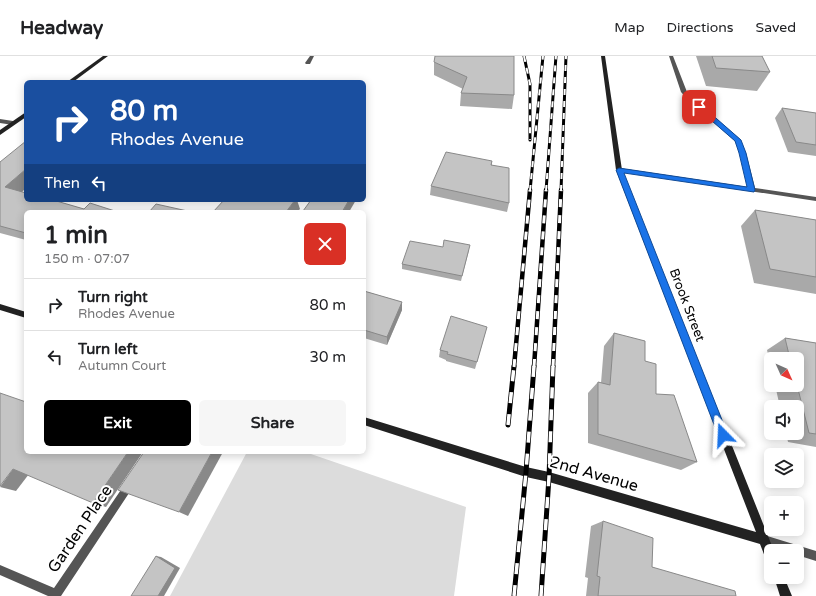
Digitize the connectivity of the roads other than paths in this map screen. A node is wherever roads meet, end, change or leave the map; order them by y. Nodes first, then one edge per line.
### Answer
1 (106, 56) edge
2 (312, 56) edge
3 (603, 56) edge
4 (671, 56) edge
5 (308, 63) dead end
6 (73, 80) edge
7 (24, 115) edge
8 (0, 121) edge
9 (13, 123) junction
10 (0, 132) edge
11 (619, 170) junction
12 (752, 190) junction
13 (816, 200) edge
14 (0, 307) edge
15 (24, 314) edge
16 (366, 422) edge
17 (134, 478) edge
18 (764, 540) junction
19 (766, 544) edge
20 (816, 556) edge
21 (0, 570) edge
22 (781, 584) edge
23 (786, 596) edge

1 - 6 street
2 - 5 street
3 - 11 street, Brook Street
4 - 12 street
7 - 9 street
8 - 9 street
9 - 10 street
11 - 12 street
11 - 18 street, Brook Street
12 - 13 street
14 - 15 street
16 - 18 street, 2nd Avenue
17 - 21 street, Garden Place
18 - 19 street, Brook Street
18 - 20 street, 2nd Avenue
22 - 23 street

